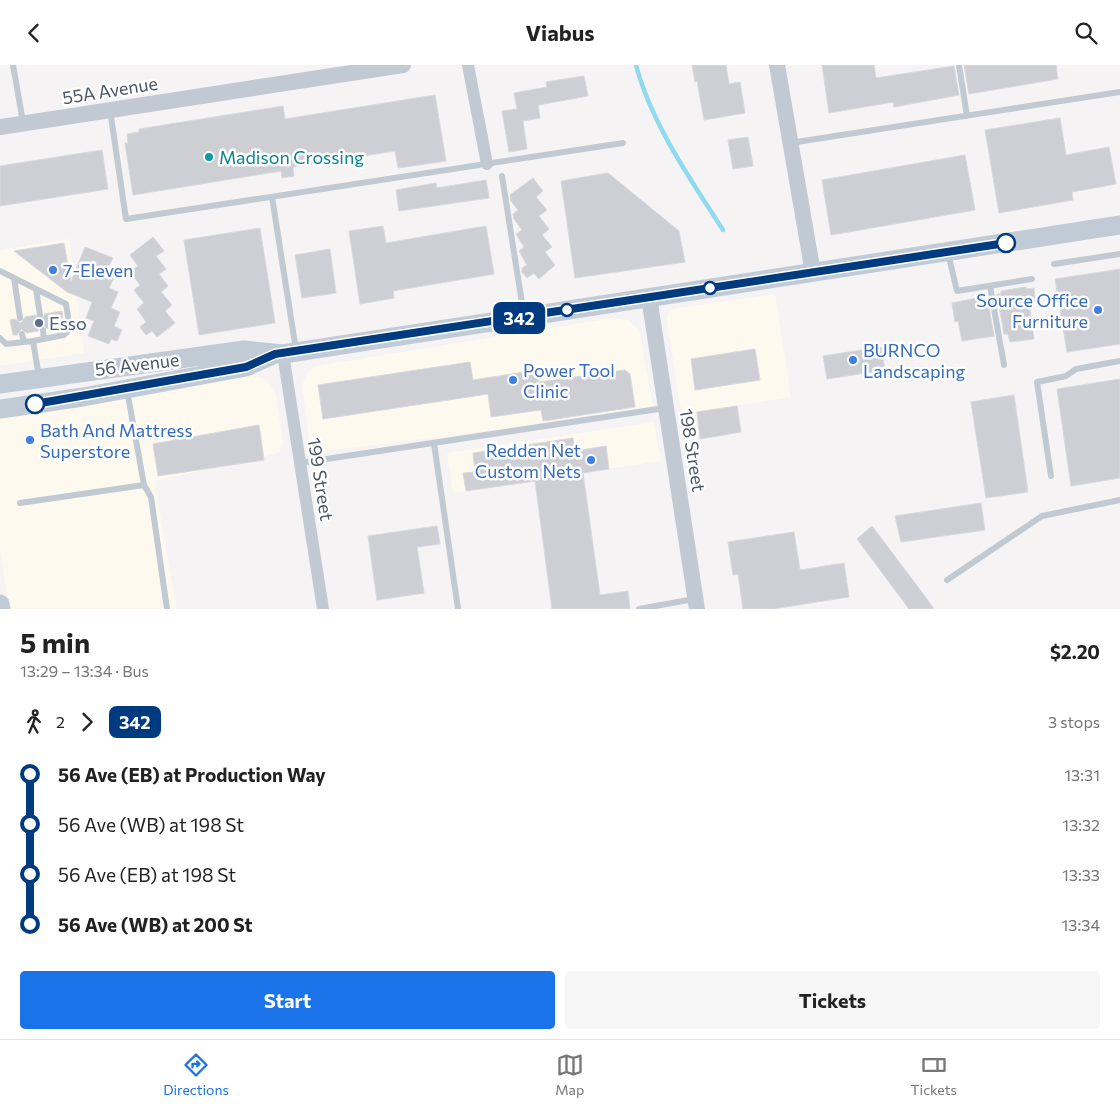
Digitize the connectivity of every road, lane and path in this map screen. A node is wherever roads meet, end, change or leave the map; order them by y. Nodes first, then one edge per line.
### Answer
1 (13, 65) edge
2 (403, 65) edge
3 (468, 65) edge
4 (776, 65) edge
5 (959, 65) edge
6 (1120, 92) edge
7 (110, 110) junction
8 (967, 116) junction
9 (23, 123) junction
10 (0, 127) edge
11 (624, 143) dead end
12 (790, 143) junction
13 (487, 164) junction
14 (502, 176) dead end
15 (272, 197) junction
16 (1120, 225) edge
17 (948, 252) junction
18 (1120, 254) edge
19 (1054, 264) dead end
20 (0, 271) edge
21 (812, 273) junction
22 (14, 278) junction
23 (1032, 279) dead end
24 (990, 286) junction
25 (36, 289) junction
26 (649, 297) junction
27 (40, 315) dead end
28 (524, 317) junction
29 (20, 318) dead end
30 (42, 330) dead end
31 (22, 334) dead end
32 (0, 338) edge
33 (44, 339) junction
34 (33, 341) junction
35 (24, 342) junction
36 (285, 353) junction
37 (1120, 361) edge
38 (134, 364) junction
39 (1004, 365) dead end
40 (39, 378) junction
41 (0, 384) edge
42 (123, 390) junction
43 (666, 408) junction
44 (0, 409) edge
45 (434, 443) junction
46 (300, 463) junction
47 (1050, 476) dead end
48 (144, 485) junction
49 (1120, 500) edge
50 (20, 503) dead end
51 (948, 580) dead end
52 (0, 604) edge
53 (696, 604) edge
54 (1, 609) edge
55 (167, 609) edge
56 (323, 609) edge
57 (458, 609) edge
58 (639, 609) edge

1 - 9 lane
2 - 7 street, 55A Avenue
3 - 13 street
4 - 12 street
5 - 8 lane
6 - 8 lane
7 - 9 street, 55A Avenue
7 - 15 lane
8 - 12 lane
9 - 10 street, 55A Avenue
11 - 13 lane
12 - 21 street
13 - 15 lane
14 - 28 lane
15 - 36 lane
16 - 17 main road, 56 Avenue
17 - 21 main road, 56 Avenue
17 - 24 lane
18 - 19 lane
20 - 22 lane
21 - 26 main road, 56 Avenue
22 - 25 lane
22 - 29 lane
23 - 24 lane
24 - 39 lane
25 - 27 lane
25 - 33 lane
26 - 28 main road, 56 Avenue
26 - 43 street, 198 Street
28 - 36 main road, 56 Avenue
30 - 33 lane
31 - 35 lane
32 - 35 lane
33 - 34 lane
34 - 35 lane
34 - 40 lane
36 - 38 main road, 56 Avenue
36 - 42 main road, 56 Avenue
36 - 46 street, 199 Street
37 - 47 lane
38 - 40 main road, 56 Avenue
38 - 42 main road
40 - 41 main road, 56 Avenue
42 - 44 main road, 56 Avenue
42 - 48 lane
43 - 45 lane
43 - 53 street, 198 Street
45 - 46 lane
45 - 57 lane
46 - 56 street, 199 Street
48 - 50 lane
48 - 55 lane
49 - 51 lane
52 - 54 main road
53 - 58 lane

